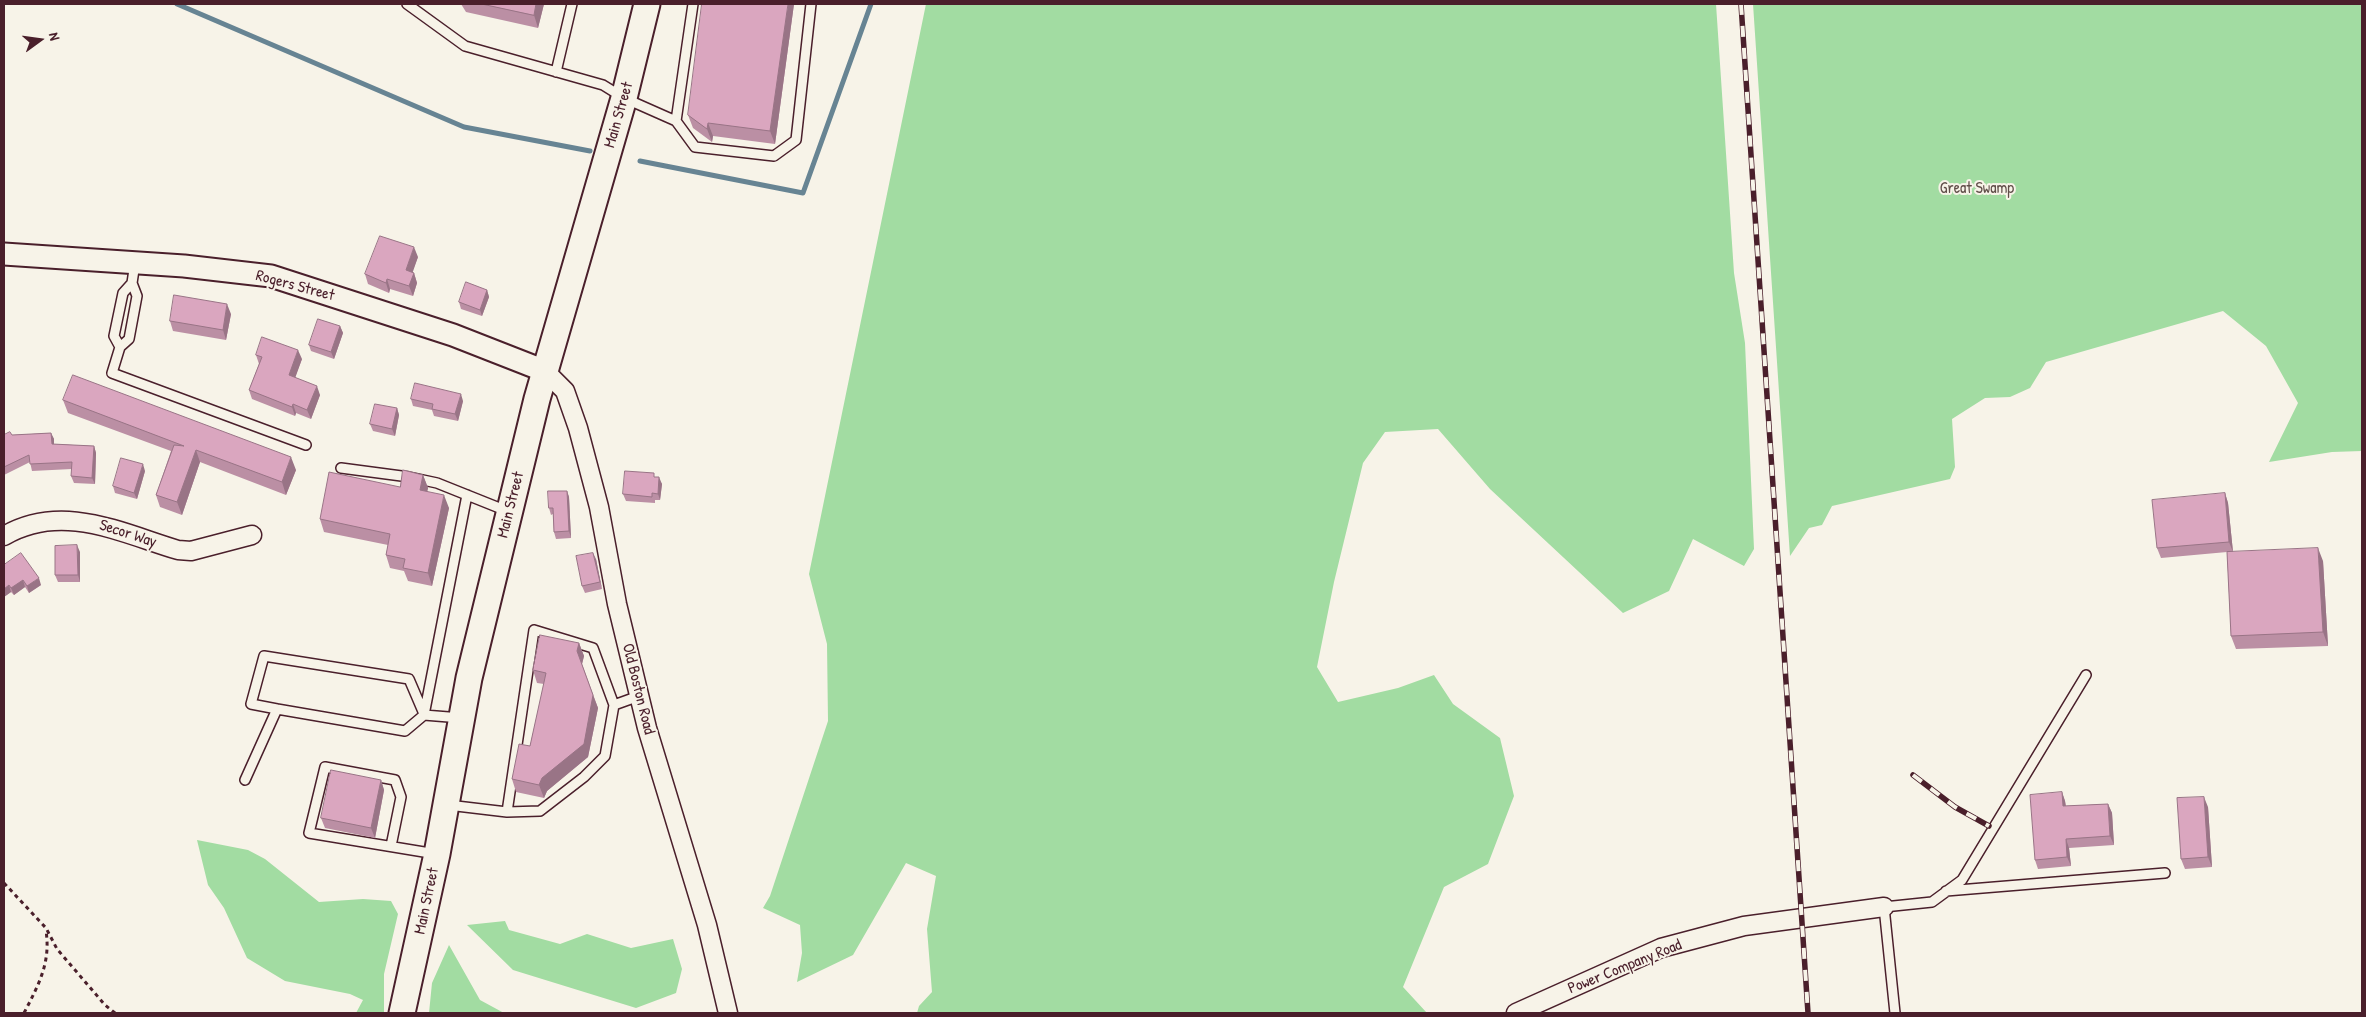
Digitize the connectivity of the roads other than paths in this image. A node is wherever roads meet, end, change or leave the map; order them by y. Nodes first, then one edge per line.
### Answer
1 (407, 4) edge
2 (572, 4) edge
3 (647, 4) edge
4 (693, 4) edge
5 (811, 4) edge
6 (556, 72) junction
7 (624, 98) junction
8 (676, 121) junction
9 (4, 254) edge
10 (134, 273) junction
11 (120, 347) junction
12 (545, 371) junction
13 (306, 445) dead end
14 (341, 468) dead end
15 (467, 495) junction
16 (510, 512) junction
17 (252, 535) dead end
18 (4, 536) edge
19 (2086, 675) dead end
20 (639, 696) junction
21 (614, 705) junction
22 (277, 709) junction
23 (424, 715) junction
24 (462, 718) junction
25 (245, 780) dead end
26 (446, 805) junction
27 (507, 812) junction
28 (392, 846) junction
29 (437, 854) junction
30 (2165, 873) dead end
31 (1946, 891) junction
32 (1884, 907) junction
33 (402, 1013) edge
34 (728, 1013) edge
35 (1516, 1013) edge
36 (1895, 1013) edge

1 - 6 lane
2 - 6 lane
3 - 7 main road, Main Street
4 - 8 lane
5 - 8 lane
6 - 7 lane
7 - 8 lane
7 - 12 main road, Main Street
9 - 10 street, Rogers Street
10 - 11 lane
10 - 11 lane
10 - 12 street, Rogers Street
11 - 13 lane
12 - 16 main road, Main Street
12 - 20 street, Old Boston Road
14 - 15 lane
15 - 16 lane
15 - 23 lane
16 - 24 main road, Main Street
17 - 18 street, Secor Way
19 - 31 lane
20 - 21 lane
20 - 34 street, Old Boston Road
21 - 27 lane
21 - 27 lane
22 - 23 lane
22 - 23 lane
22 - 25 lane
23 - 24 lane
24 - 26 main road, Main Street
26 - 27 lane
26 - 29 main road, Main Street
28 - 28 lane
28 - 29 lane
29 - 33 main road, Main Street
30 - 31 lane
31 - 32 lane
32 - 35 street, Power Company Road
32 - 36 lane

